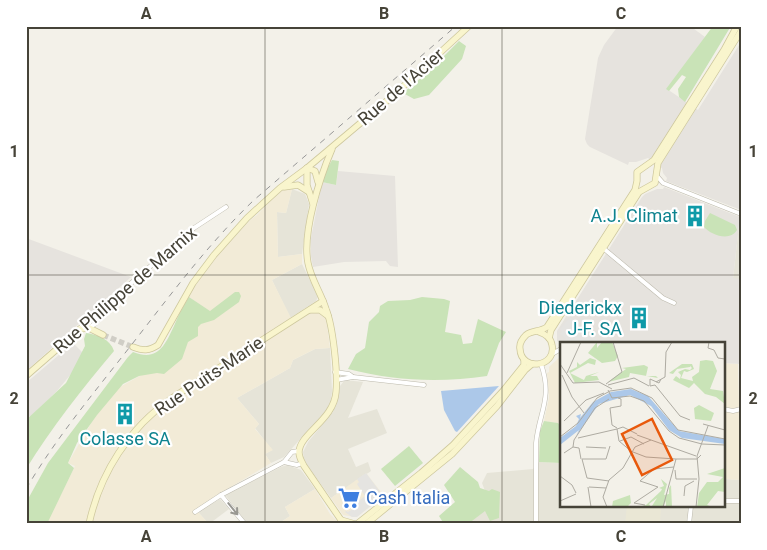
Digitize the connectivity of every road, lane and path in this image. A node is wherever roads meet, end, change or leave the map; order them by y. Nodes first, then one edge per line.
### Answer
1 (469, 26) edge
2 (737, 26) edge
3 (741, 31) edge
4 (333, 147) junction
5 (645, 166) junction
6 (307, 168) junction
7 (656, 175) junction
8 (637, 181) junction
9 (663, 183) junction
10 (318, 184) junction
11 (654, 184) junction
12 (646, 187) junction
13 (280, 188) junction
14 (309, 192) junction
15 (313, 204) junction
16 (226, 207) dead end
17 (741, 214) edge
18 (604, 248) junction
19 (323, 301) junction
20 (674, 303) dead end
21 (103, 309) junction
22 (308, 309) junction
23 (329, 317) junction
24 (87, 321) junction
25 (97, 321) junction
26 (89, 328) junction
27 (539, 332) junction
28 (74, 334) junction
29 (102, 334) joint
30 (549, 338) junction
31 (552, 344) junction
32 (133, 347) tunnel mouth
33 (560, 348) edge
34 (560, 350) edge
35 (552, 355) junction
36 (524, 360) junction
37 (532, 364) junction
38 (541, 364) junction
39 (335, 372) junction
40 (26, 376) edge
41 (353, 377) junction
42 (336, 380) junction
43 (424, 385) dead end
44 (724, 409) edge
45 (741, 410) edge
46 (299, 451) junction
47 (284, 462) junction
48 (302, 463) junction
49 (221, 494) junction
50 (724, 501) edge
51 (741, 501) edge
52 (691, 508) edge
53 (195, 512) dead end
54 (341, 522) edge
55 (89, 524) edge
56 (245, 524) edge
57 (353, 524) edge
58 (366, 524) edge
59 (536, 524) edge
60 (689, 524) edge

1 - 4 main road, Rue de l'Acier
2 - 5 main road
3 - 7 main road
4 - 6 main road, Rue de l'Acier
4 - 10 main road
5 - 7 main road
5 - 8 main road
6 - 10 main road
6 - 13 main road, Rue de l'Acier
6 - 14 main road
7 - 9 street
7 - 11 main road
8 - 12 main road
8 - 27 main road
9 - 11 street
9 - 17 street
10 - 15 main road
11 - 12 main road
12 - 18 main road
13 - 14 main road
13 - 32 main road, Rue de l'Acier
14 - 15 main road
15 - 19 main road
16 - 21 street, Rue Philippe de Marnix
18 - 20 street
18 - 30 main road
19 - 22 main road, Rue Puits-Marie
19 - 23 main road
21 - 24 street, Rue Philippe de Marnix
21 - 25 street
22 - 23 main road
22 - 55 main road, Rue Puits-Marie
23 - 39 main road
24 - 26 street
24 - 28 street, Rue Philippe de Marnix
25 - 26 street
25 - 29 street
26 - 28 main road
26 - 29 main road
27 - 30 main road
27 - 36 main road
28 - 40 main road, Rue Philippe de Marnix
30 - 31 main road
31 - 33 street
31 - 35 main road
34 - 35 street
35 - 38 main road
36 - 37 main road
36 - 57 main road
37 - 38 main road
37 - 58 main road
38 - 59 street
39 - 41 street
39 - 42 main road
41 - 42 street
41 - 43 street
42 - 46 main road
44 - 45 street
46 - 47 street
46 - 48 main road
47 - 48 street
47 - 49 street
48 - 54 main road
49 - 53 street
49 -> 56 street
50 - 51 street
52 - 60 street
54 - 57 main road

